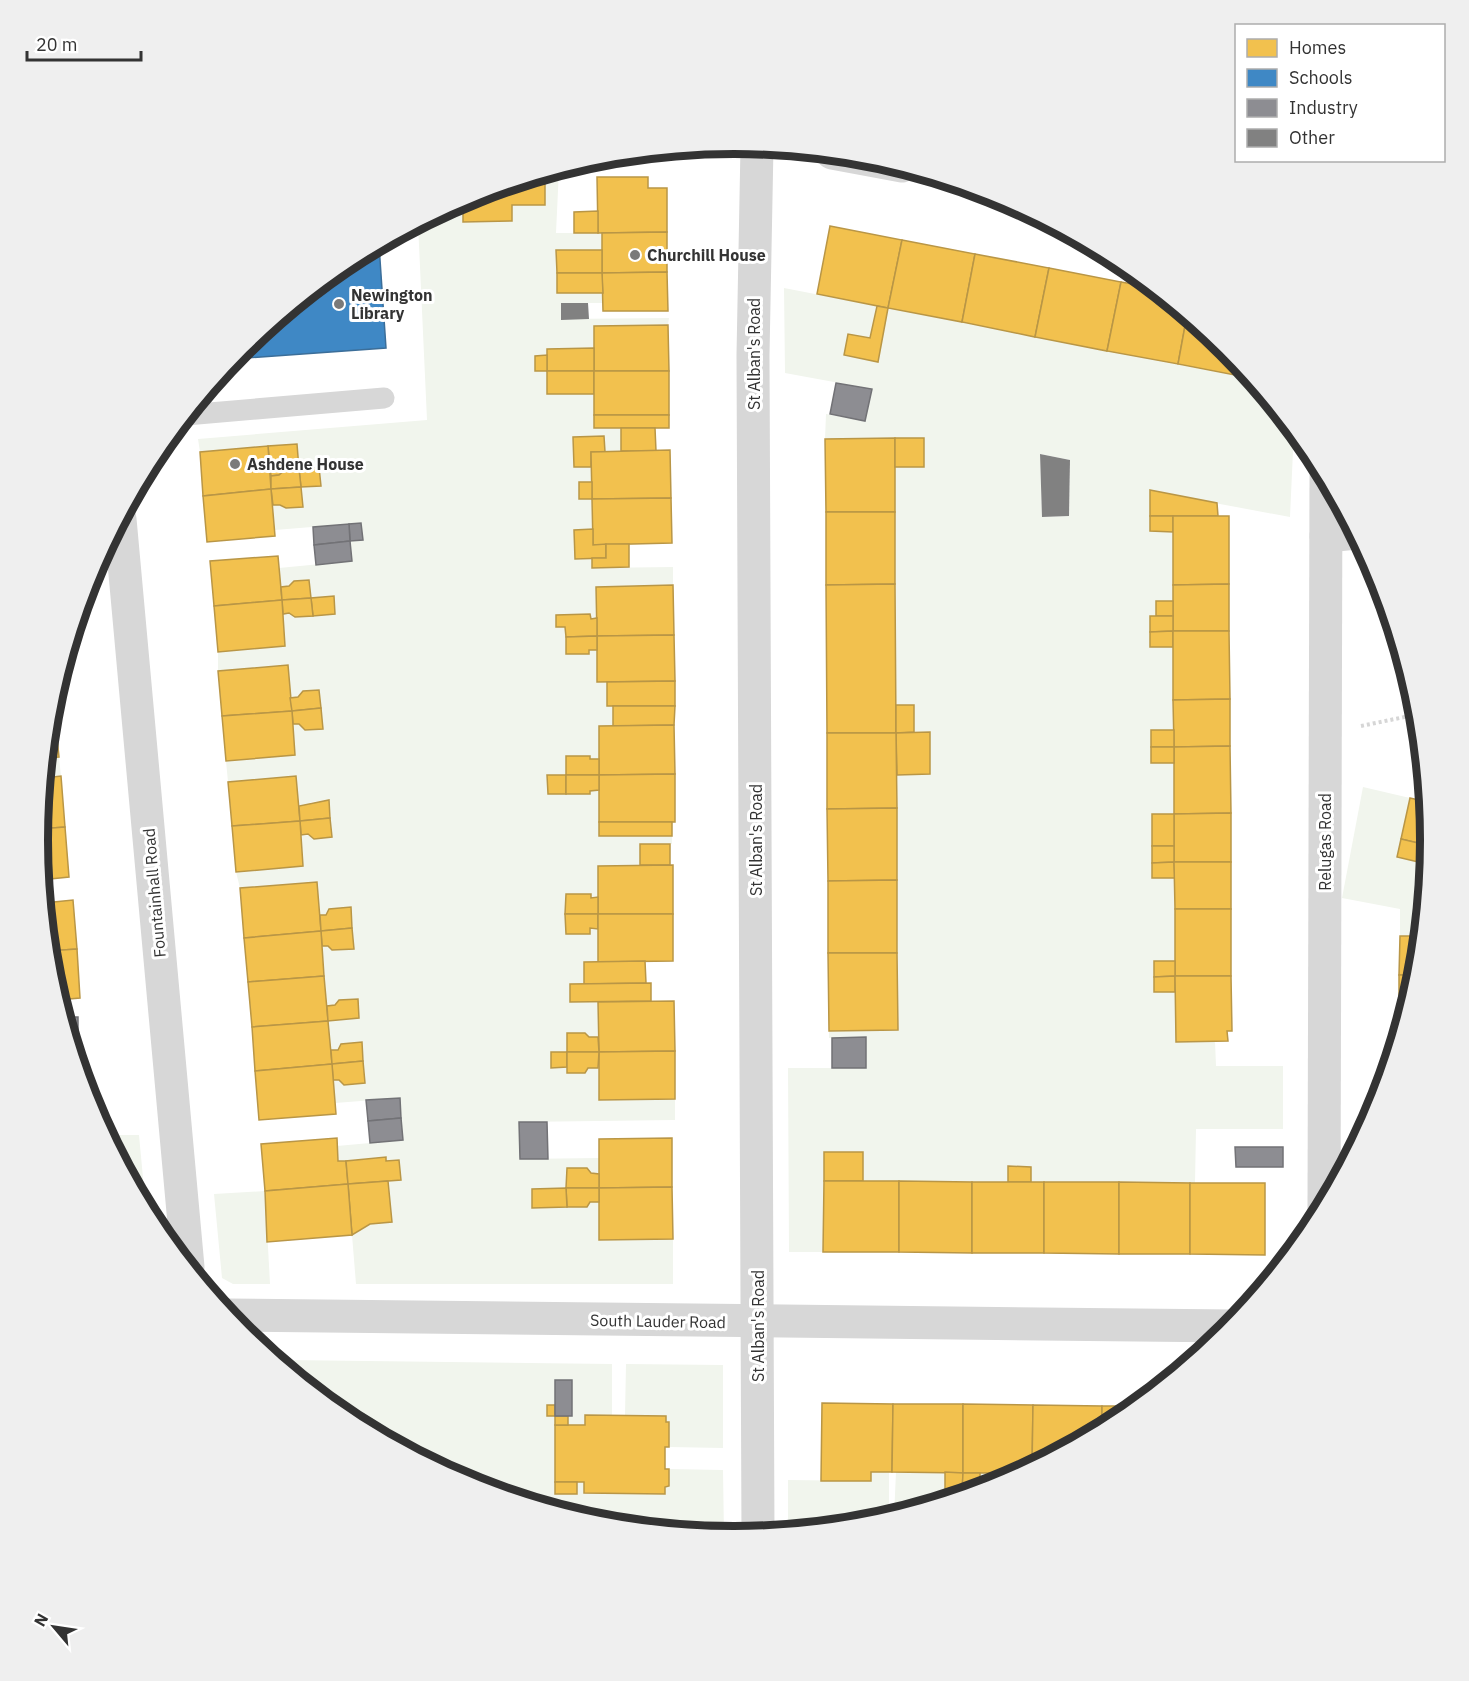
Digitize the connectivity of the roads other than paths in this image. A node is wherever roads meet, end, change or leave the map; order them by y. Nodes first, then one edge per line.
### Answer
1 (757, 155) edge
2 (384, 398) dead end
3 (197, 414) edge
4 (1334, 506) edge
5 (121, 533) edge
6 (1341, 534) edge
7 (1324, 1192) edge
8 (187, 1254) edge
9 (240, 1316) edge
10 (758, 1322) junction
11 (1220, 1326) edge
12 (758, 1526) edge

1 - 10 street, St Alban's Road
2 - 3 lane
4 - 6 street, Relugas Road
5 - 8 street, Fountainhall Road
6 - 7 street, Relugas Road
9 - 10 street, South Lauder Road
10 - 11 street, South Lauder Road
10 - 12 street, St Alban's Road

